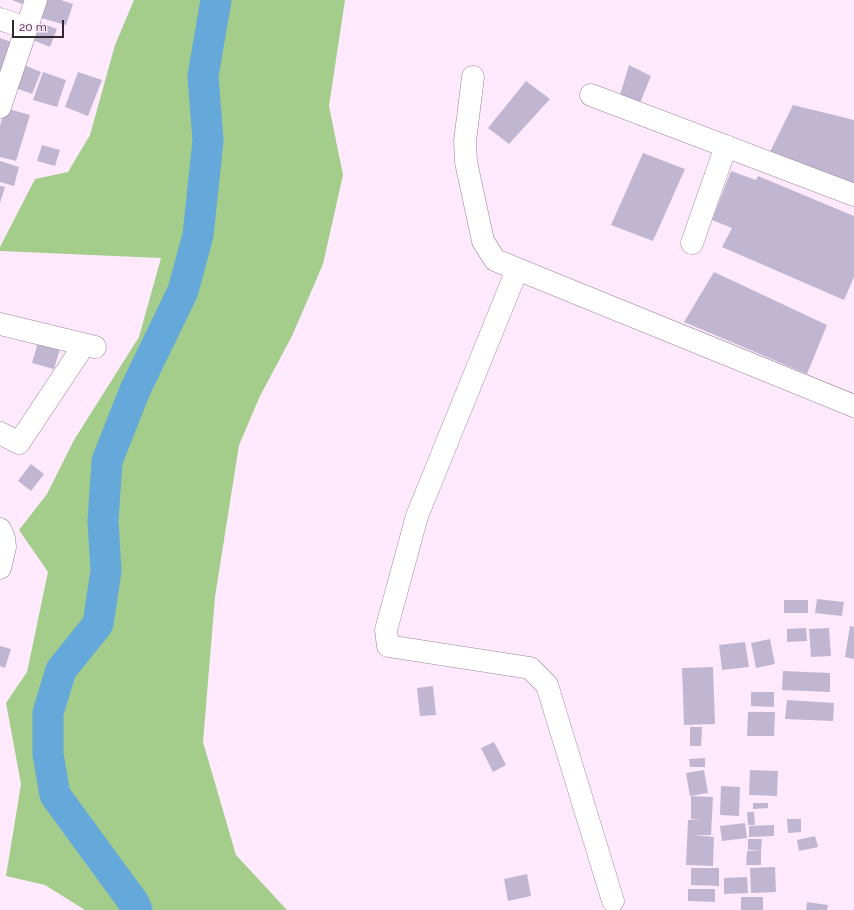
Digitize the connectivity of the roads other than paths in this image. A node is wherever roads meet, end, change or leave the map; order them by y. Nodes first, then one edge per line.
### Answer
1 (36, 0) edge
2 (0, 19) edge
3 (26, 28) junction
4 (473, 77) dead end
5 (591, 95) dead end
6 (0, 107) edge
7 (726, 146) junction
8 (854, 195) edge
9 (692, 243) dead end
10 (517, 270) junction
11 (0, 324) edge
12 (854, 406) edge
13 (0, 433) edge
14 (0, 529) edge
15 (0, 568) edge
16 (613, 901) dead end

1 - 3 street
2 - 3 street
3 - 6 street
4 - 10 street
5 - 7 street
7 - 8 street
7 - 9 street
10 - 12 street
10 - 16 street
11 - 13 street
14 - 15 street

